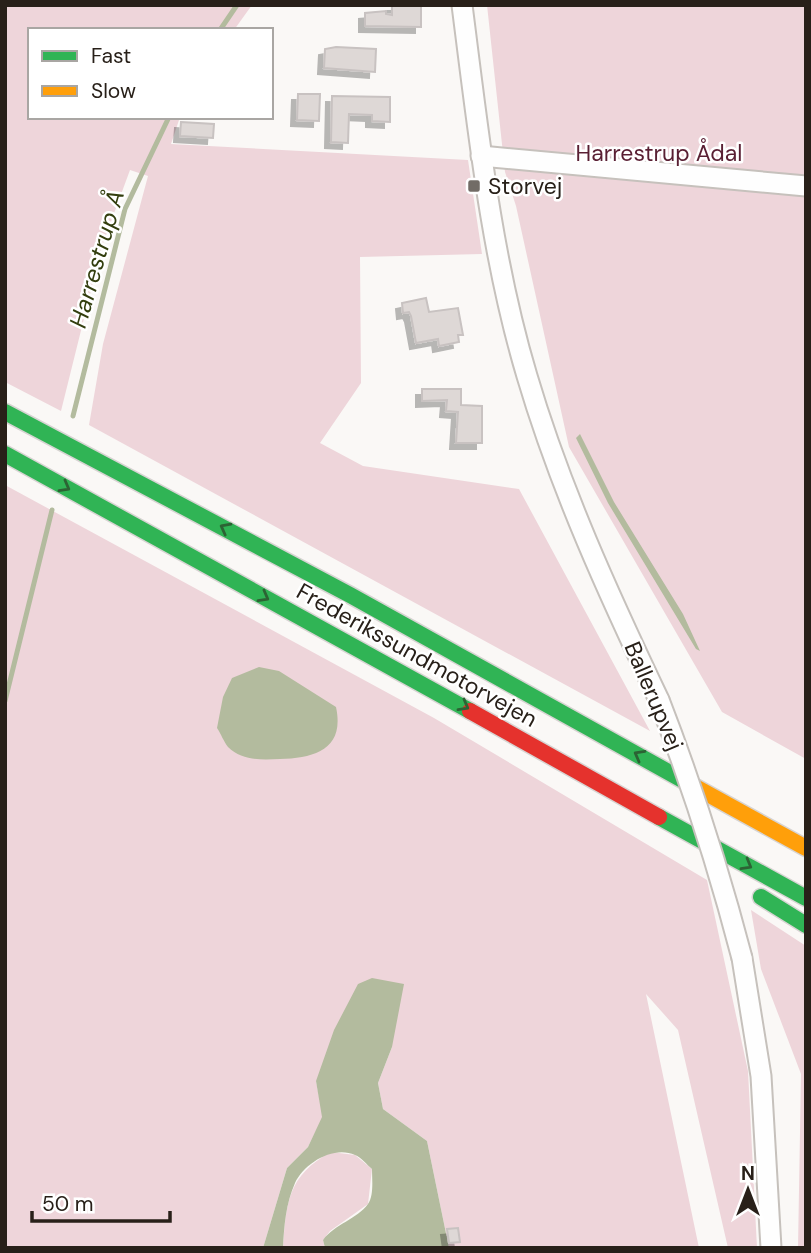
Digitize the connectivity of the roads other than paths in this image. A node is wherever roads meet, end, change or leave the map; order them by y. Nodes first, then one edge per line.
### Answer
1 (462, 5) edge
2 (481, 156) junction
3 (806, 186) edge
4 (5, 412) edge
5 (5, 454) edge
6 (603, 783) junction
7 (806, 848) edge
8 (806, 898) edge
9 (806, 925) edge
10 (771, 1248) edge

1 - 2 street, Ballerupvej
2 - 3 street
2 - 10 street, Ballerupvej, bridge
7 -> 4 highway, Frederikssundmotorvejen
5 -> 6 highway, Frederikssundmotorvejen
6 -> 8 highway, Frederikssundmotorvejen
6 - 9 highway

